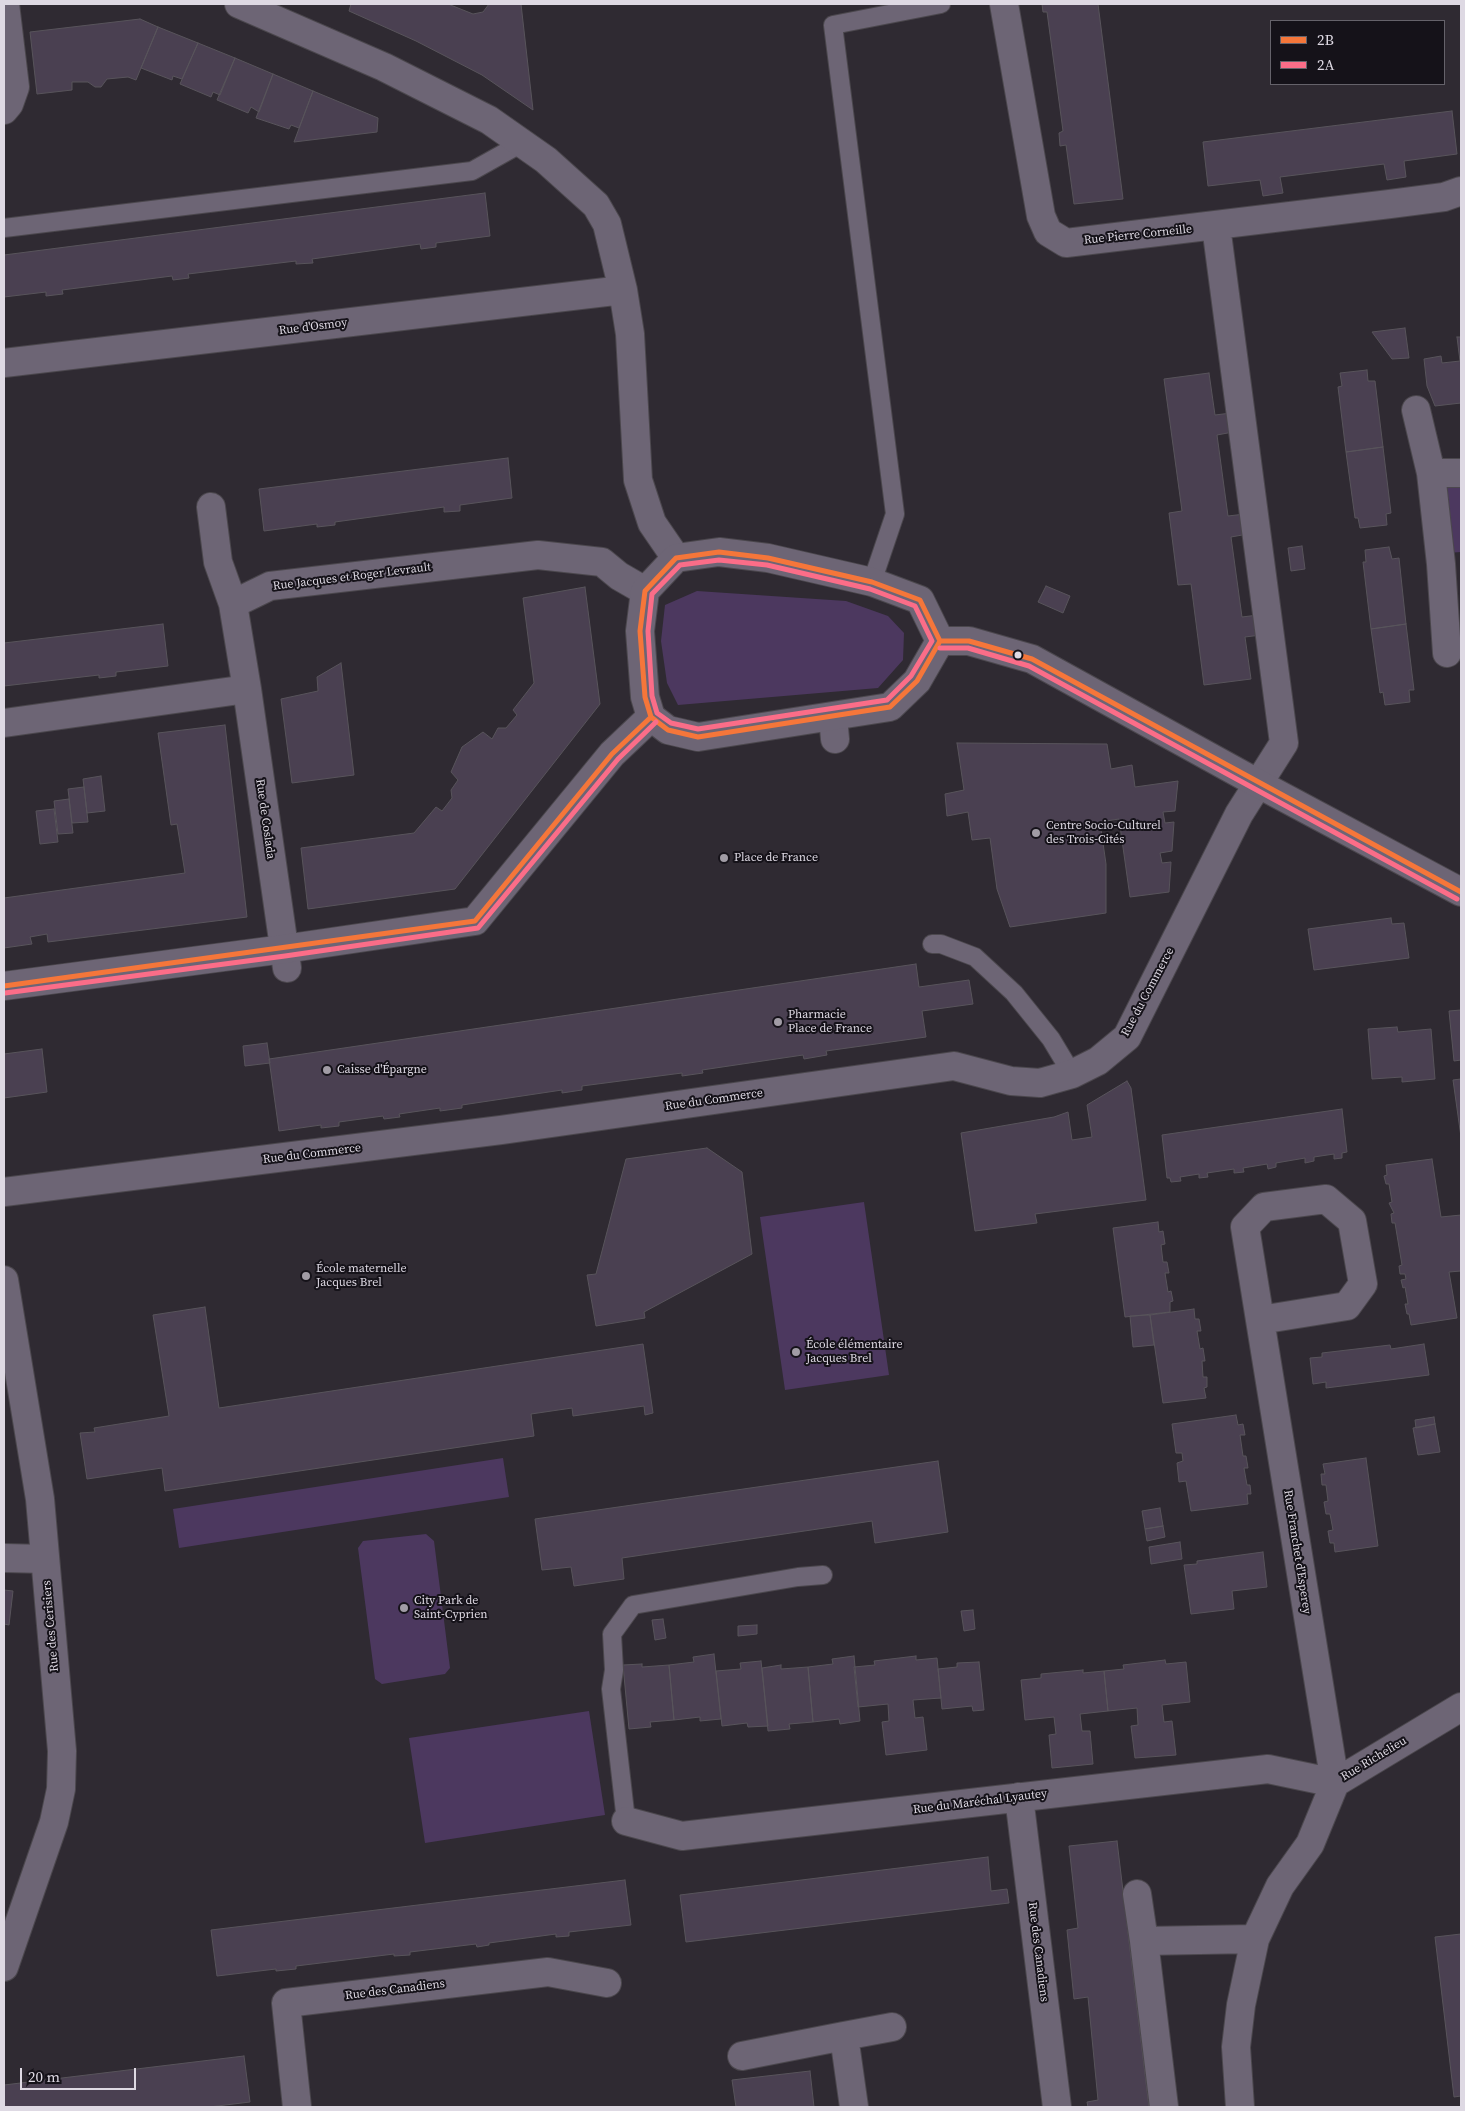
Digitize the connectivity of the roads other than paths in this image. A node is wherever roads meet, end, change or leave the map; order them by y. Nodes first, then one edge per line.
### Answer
1 (5, 4) edge
2 (239, 4) edge
3 (941, 4) edge
4 (1004, 4) edge
5 (4, 110) edge
6 (522, 143) junction
7 (1461, 191) edge
8 (1216, 226) junction
9 (4, 228) edge
10 (623, 290) junction
11 (4, 363) edge
12 (1416, 410) dead end
13 (1431, 473) junction
14 (1461, 473) edge
15 (211, 507) dead end
16 (676, 558) junction
17 (1451, 563) edge
18 (872, 582) junction
19 (644, 592) junction
20 (233, 604) junction
21 (940, 641) junction
22 (1447, 654) dead end
23 (246, 689) junction
24 (651, 717) junction
25 (4, 723) edge
26 (1257, 783) junction
27 (1461, 892) edge
28 (932, 944) dead end
29 (286, 959) junction
30 (4, 986) edge
31 (1072, 1074) junction
32 (4, 1192) edge
33 (4, 1280) edge
34 (1260, 1320) junction
35 (4, 1558) edge
36 (45, 1560) junction
37 (823, 1575) dead end
38 (1461, 1707) edge
39 (1335, 1783) junction
40 (1019, 1797) junction
41 (626, 1821) joint
42 (1138, 1894) dead end
43 (1255, 1939) junction
44 (1144, 1941) junction
45 (4, 1967) edge
46 (607, 1983) dead end
47 (892, 2027) dead end
48 (844, 2036) junction
49 (742, 2056) dead end
50 (297, 2107) edge
51 (854, 2107) edge
52 (1057, 2107) edge
53 (1164, 2107) edge
54 (1240, 2107) edge

1 - 5 street
2 - 6 street
3 - 18 lane
4 - 8 street, Rue Pierre Corneille
6 - 9 lane
6 - 10 street
7 - 8 street, Rue Pierre Corneille
8 - 26 street, Rue du Commerce
10 - 11 street, Rue d'Osmoy
10 - 16 street
12 - 13 street
13 - 14 street
13 - 17 street
15 - 20 street
16 - 18 street
16 - 19 street
17 - 22 street
18 - 21 street
19 - 20 street, Rue Jacques et Roger Levrault
19 - 24 street
20 - 23 street
21 - 24 street
21 - 26 street
23 - 25 street
23 - 29 street, Rue de Coslada
24 - 29 street
26 - 27 street
26 - 31 street, Rue du Commerce
28 - 31 lane
29 - 30 street
31 - 32 street, Rue du Commerce
33 - 36 street, Rue des Cerisiers
34 - 34 street, Rue Franchet d'Esperey
34 - 39 street, Rue Franchet d'Esperey
35 - 36 street
36 - 45 street, Rue des Cerisiers
37 - 41 lane
38 - 39 street, Rue Richelieu
39 - 40 street, Rue du Maréchal Lyautey
39 - 43 street, Rue Richelieu
40 - 41 street, Rue du Maréchal Lyautey
40 - 52 street, Rue des Canadiens
42 - 44 street
43 - 44 street
43 - 54 street, Rue Richelieu
44 - 53 street
46 - 50 street, Rue des Canadiens
47 - 48 street
48 - 49 street
48 - 51 street

